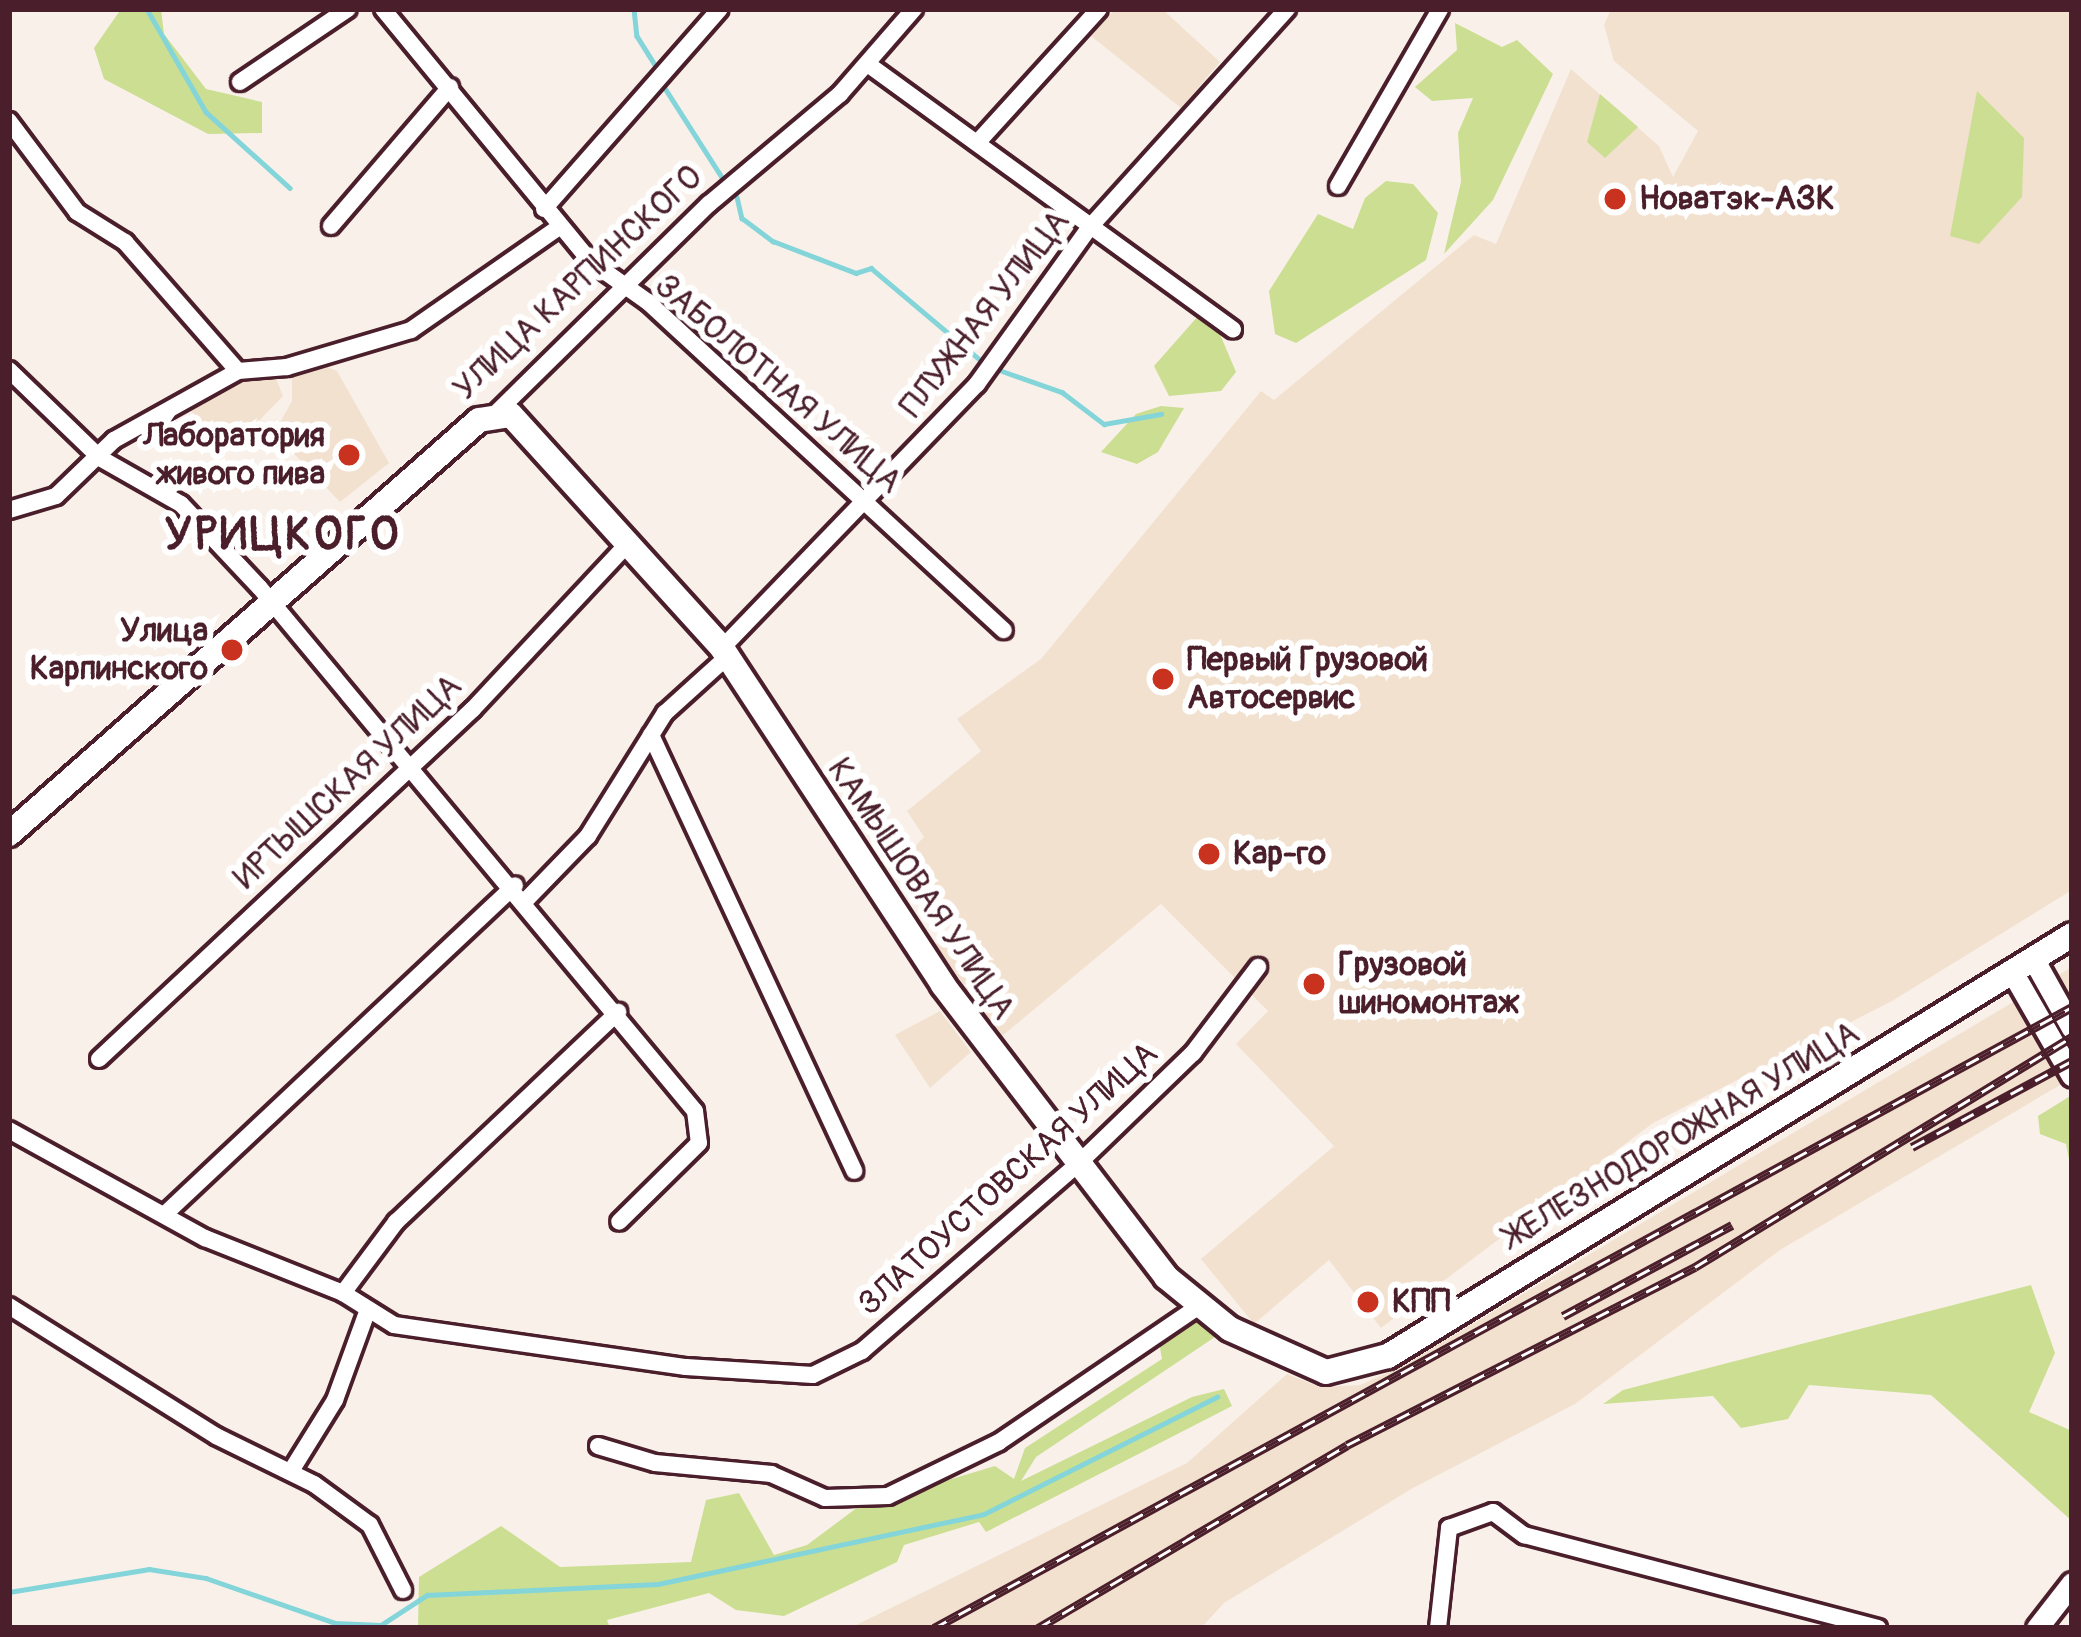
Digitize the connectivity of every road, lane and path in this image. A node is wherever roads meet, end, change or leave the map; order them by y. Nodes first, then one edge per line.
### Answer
1 (348, 9) edge
2 (383, 9) edge
3 (721, 9) edge
4 (914, 9) edge
5 (1099, 9) edge
6 (1287, 9) edge
7 (1440, 9) edge
8 (869, 64) junction
9 (240, 82) dead end
10 (449, 87) junction
11 (9, 122) edge
12 (977, 143) junction
13 (1338, 186) dead end
14 (544, 209) junction
15 (331, 226) dead end
16 (1090, 227) junction
17 (558, 228) junction
18 (621, 289) junction
19 (1233, 328) dead end
20 (9, 370) edge
21 (238, 371) junction
22 (497, 412) junction
23 (100, 458) junction
24 (868, 502) junction
25 (9, 510) edge
26 (630, 541) junction
27 (273, 602) junction
28 (1004, 630) dead end
29 (725, 652) junction
30 (651, 734) junction
31 (414, 764) junction
32 (9, 834) edge
33 (521, 892) junction
34 (2072, 935) edge
35 (1258, 967) dead end
36 (2025, 969) junction
37 (598, 989) junction
38 (618, 1012) junction
39 (2072, 1028) edge
40 (597, 1029) junction
41 (99, 1060) dead end
42 (2072, 1076) edge
43 (9, 1130) edge
44 (1077, 1165) junction
45 (854, 1171) dead end
46 (165, 1214) junction
47 (619, 1222) dead end
48 (343, 1294) junction
49 (9, 1306) edge
50 (1198, 1307) junction
51 (368, 1312) junction
52 (1319, 1371) joint
53 (598, 1445) dead end
54 (290, 1471) junction
55 (2072, 1583) edge
56 (403, 1590) dead end
57 (1438, 1628) edge
58 (1878, 1628) edge
59 (2037, 1628) edge

1 - 9 street
2 - 10 street, ЗАБОЛОТНАЯ УЛИЦА
3 - 14 street
4 - 8 street, УЛИЦА КАРПИНСКОГО
5 - 12 street
6 - 16 street, ПЛУЖНАЯ УЛИЦА
7 - 13 street
8 - 12 street
8 - 18 street, УЛИЦА КАРПИНСКОГО
10 - 14 street, ЗАБОЛОТНАЯ УЛИЦА
10 - 15 street
11 - 21 street
12 - 16 street
14 - 17 street, ЗАБОЛОТНАЯ УЛИЦА
16 - 19 street
16 - 24 street, ПЛУЖНАЯ УЛИЦА
17 - 18 street, ЗАБОЛОТНАЯ УЛИЦА
17 - 21 street
18 - 22 street, УЛИЦА КАРПИНСКОГО
18 - 24 street, ЗАБОЛОТНАЯ УЛИЦА
20 - 23 street
21 - 23 street
22 - 26 main road, КАМЫШОВАЯ УЛИЦА
22 - 27 main road, УЛИЦА КАРПИНСКОГО
23 - 25 street
23 - 27 street
24 - 28 street, ЗАБОЛОТНАЯ УЛИЦА
24 - 29 street, ПЛУЖНАЯ УЛИЦА
26 - 29 main road, КАМЫШОВАЯ УЛИЦА
26 - 31 street, ИРТЫШСКАЯ УЛИЦА
27 - 31 street
27 - 32 main road, УЛИЦА КАРПИНСКОГО
29 - 30 street, ПЛУЖНАЯ УЛИЦА
29 - 44 main road, КАМЫШОВАЯ УЛИЦА
30 - 33 street, ПЛУЖНАЯ УЛИЦА
30 - 45 street
31 - 33 street
31 - 41 street, ИРТЫШСКАЯ УЛИЦА
33 - 37 street
33 - 46 street, ПЛУЖНАЯ УЛИЦА
34 - 36 main road, ЖЕЛЕЗНОДОРОЖНАЯ УЛИЦА
35 - 44 street, ЗЛАТОУСТОВСКАЯ УЛИЦА
36 - 39 street
36 - 42 street
36 - 52 main road, ЖЕЛЕЗНОДОРОЖНАЯ УЛИЦА
37 - 38 street
37 - 40 street
38 - 40 street
38 - 47 street
40 - 48 street
43 - 46 street, ЗЛАТОУСТОВСКАЯ УЛИЦА
44 - 50 main road, КАМЫШОВАЯ УЛИЦА
44 - 51 street, ЗЛАТОУСТОВСКАЯ УЛИЦА
46 - 48 street, ЗЛАТОУСТОВСКАЯ УЛИЦА
48 - 51 street, ЗЛАТОУСТОВСКАЯ УЛИЦА
49 - 54 street
50 - 52 main road, КАМЫШОВАЯ УЛИЦА
50 - 53 street
51 - 54 street
54 - 56 street
55 - 59 street
57 - 58 street

